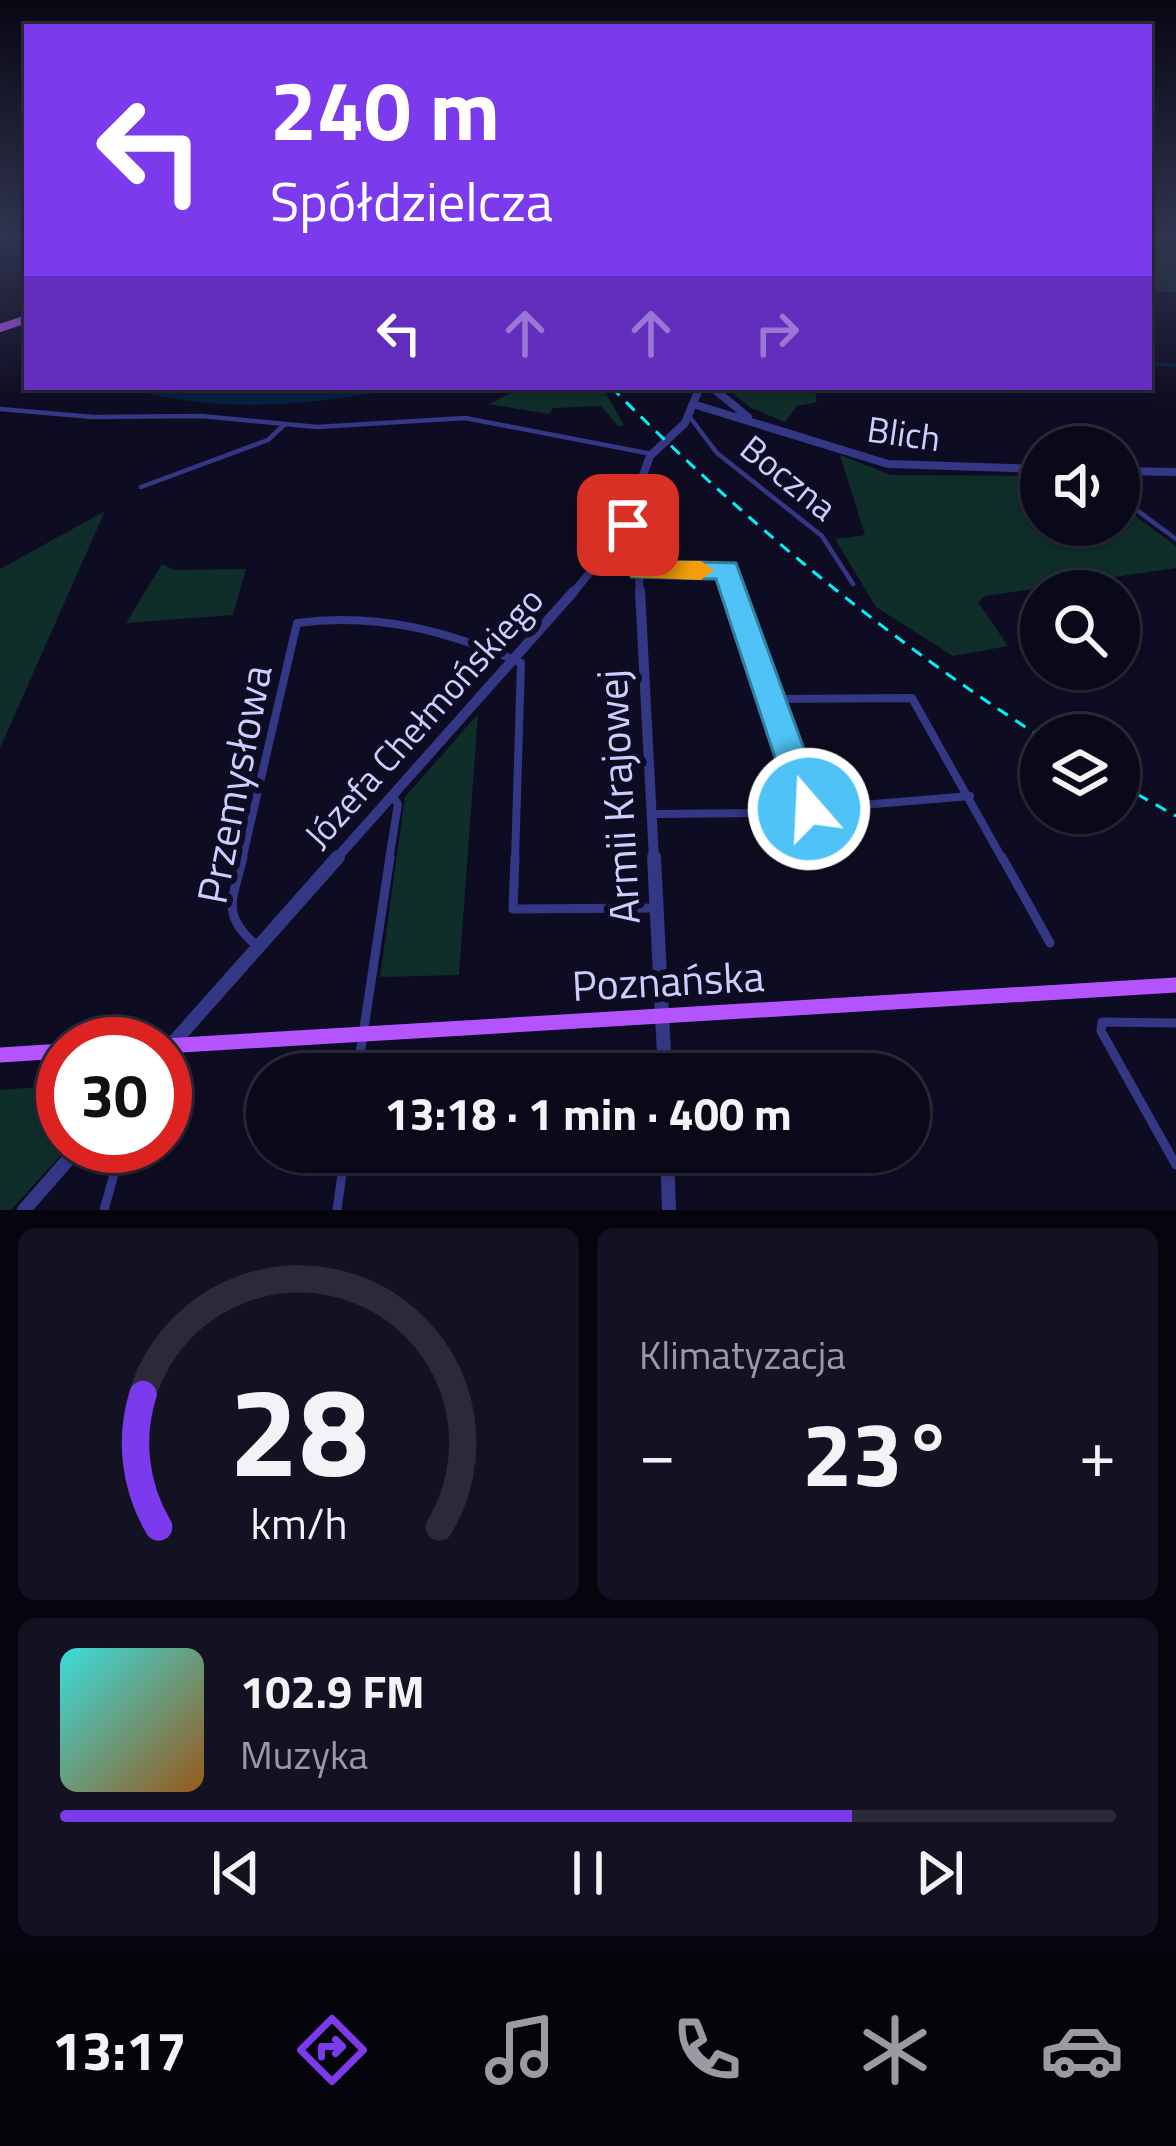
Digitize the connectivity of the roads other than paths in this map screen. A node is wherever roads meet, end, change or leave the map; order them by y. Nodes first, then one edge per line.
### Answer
1 (698, 390) edge
2 (715, 390) edge
3 (696, 405) junction
4 (0, 409) edge
5 (689, 416) junction
6 (747, 418) junction
7 (285, 424) junction
8 (652, 454) junction
9 (1020, 468) edge
10 (1140, 471) edge
11 (1176, 472) edge
12 (141, 488) dead end
13 (1140, 512) edge
14 (630, 519) junction
15 (1176, 538) edge
16 (640, 571) junction
17 (853, 584) dead end
18 (514, 660) junction
19 (771, 699) junction
20 (970, 796) junction
21 (392, 797) junction
22 (809, 809) junction
23 (654, 814) junction
24 (660, 908) junction
25 (1050, 943) dead end
26 (259, 948) junction
27 (1176, 986) edge
28 (663, 1017) junction
29 (192, 1021) edge
30 (1176, 1023) edge
31 (363, 1034) junction
32 (192, 1046) edge
33 (36, 1053) edge
34 (360, 1053) edge
35 (664, 1053) edge
36 (0, 1055) edge
37 (1176, 1165) edge
38 (56, 1173) edge
39 (114, 1173) edge
40 (342, 1173) edge
41 (668, 1173) edge
42 (24, 1210) edge
43 (104, 1210) edge
44 (337, 1210) edge
45 (669, 1210) edge

1 - 3 street
2 - 6 street, Blich
3 - 5 street, Józefa Chełmońskiego
3 - 6 street, Blich
4 - 7 street
5 - 8 street, Józefa Chełmońskiego
5 - 17 street, Boczna
6 - 9 street, Blich
7 - 8 street
7 - 12 street
8 - 14 street, Józefa Chełmońskiego
10 - 11 street
13 - 15 street
14 - 16 street, Armii Krajowej
14 - 18 street, Józefa Chełmońskiego
16 - 19 street
16 - 23 street, Armii Krajowej
18 - 21 street, Józefa Chełmońskiego
18 - 24 street
18 - 26 street, Przemysłowa
19 - 20 street
19 - 22 street
20 - 22 street
20 - 25 street
21 - 26 street, Józefa Chełmońskiego
21 - 31 street
22 - 23 street
23 - 24 street, Armii Krajowej
24 - 28 street, Armii Krajowej
26 - 29 street, Józefa Chełmońskiego
27 - 28 main road, Poznańska
28 - 31 main road, Poznańska
28 - 35 street, Armii Krajowej
30 - 37 street
31 - 32 main road, Poznańska
31 - 34 street
33 - 36 main road
38 - 42 street
39 - 43 street
40 - 44 street
41 - 45 street

